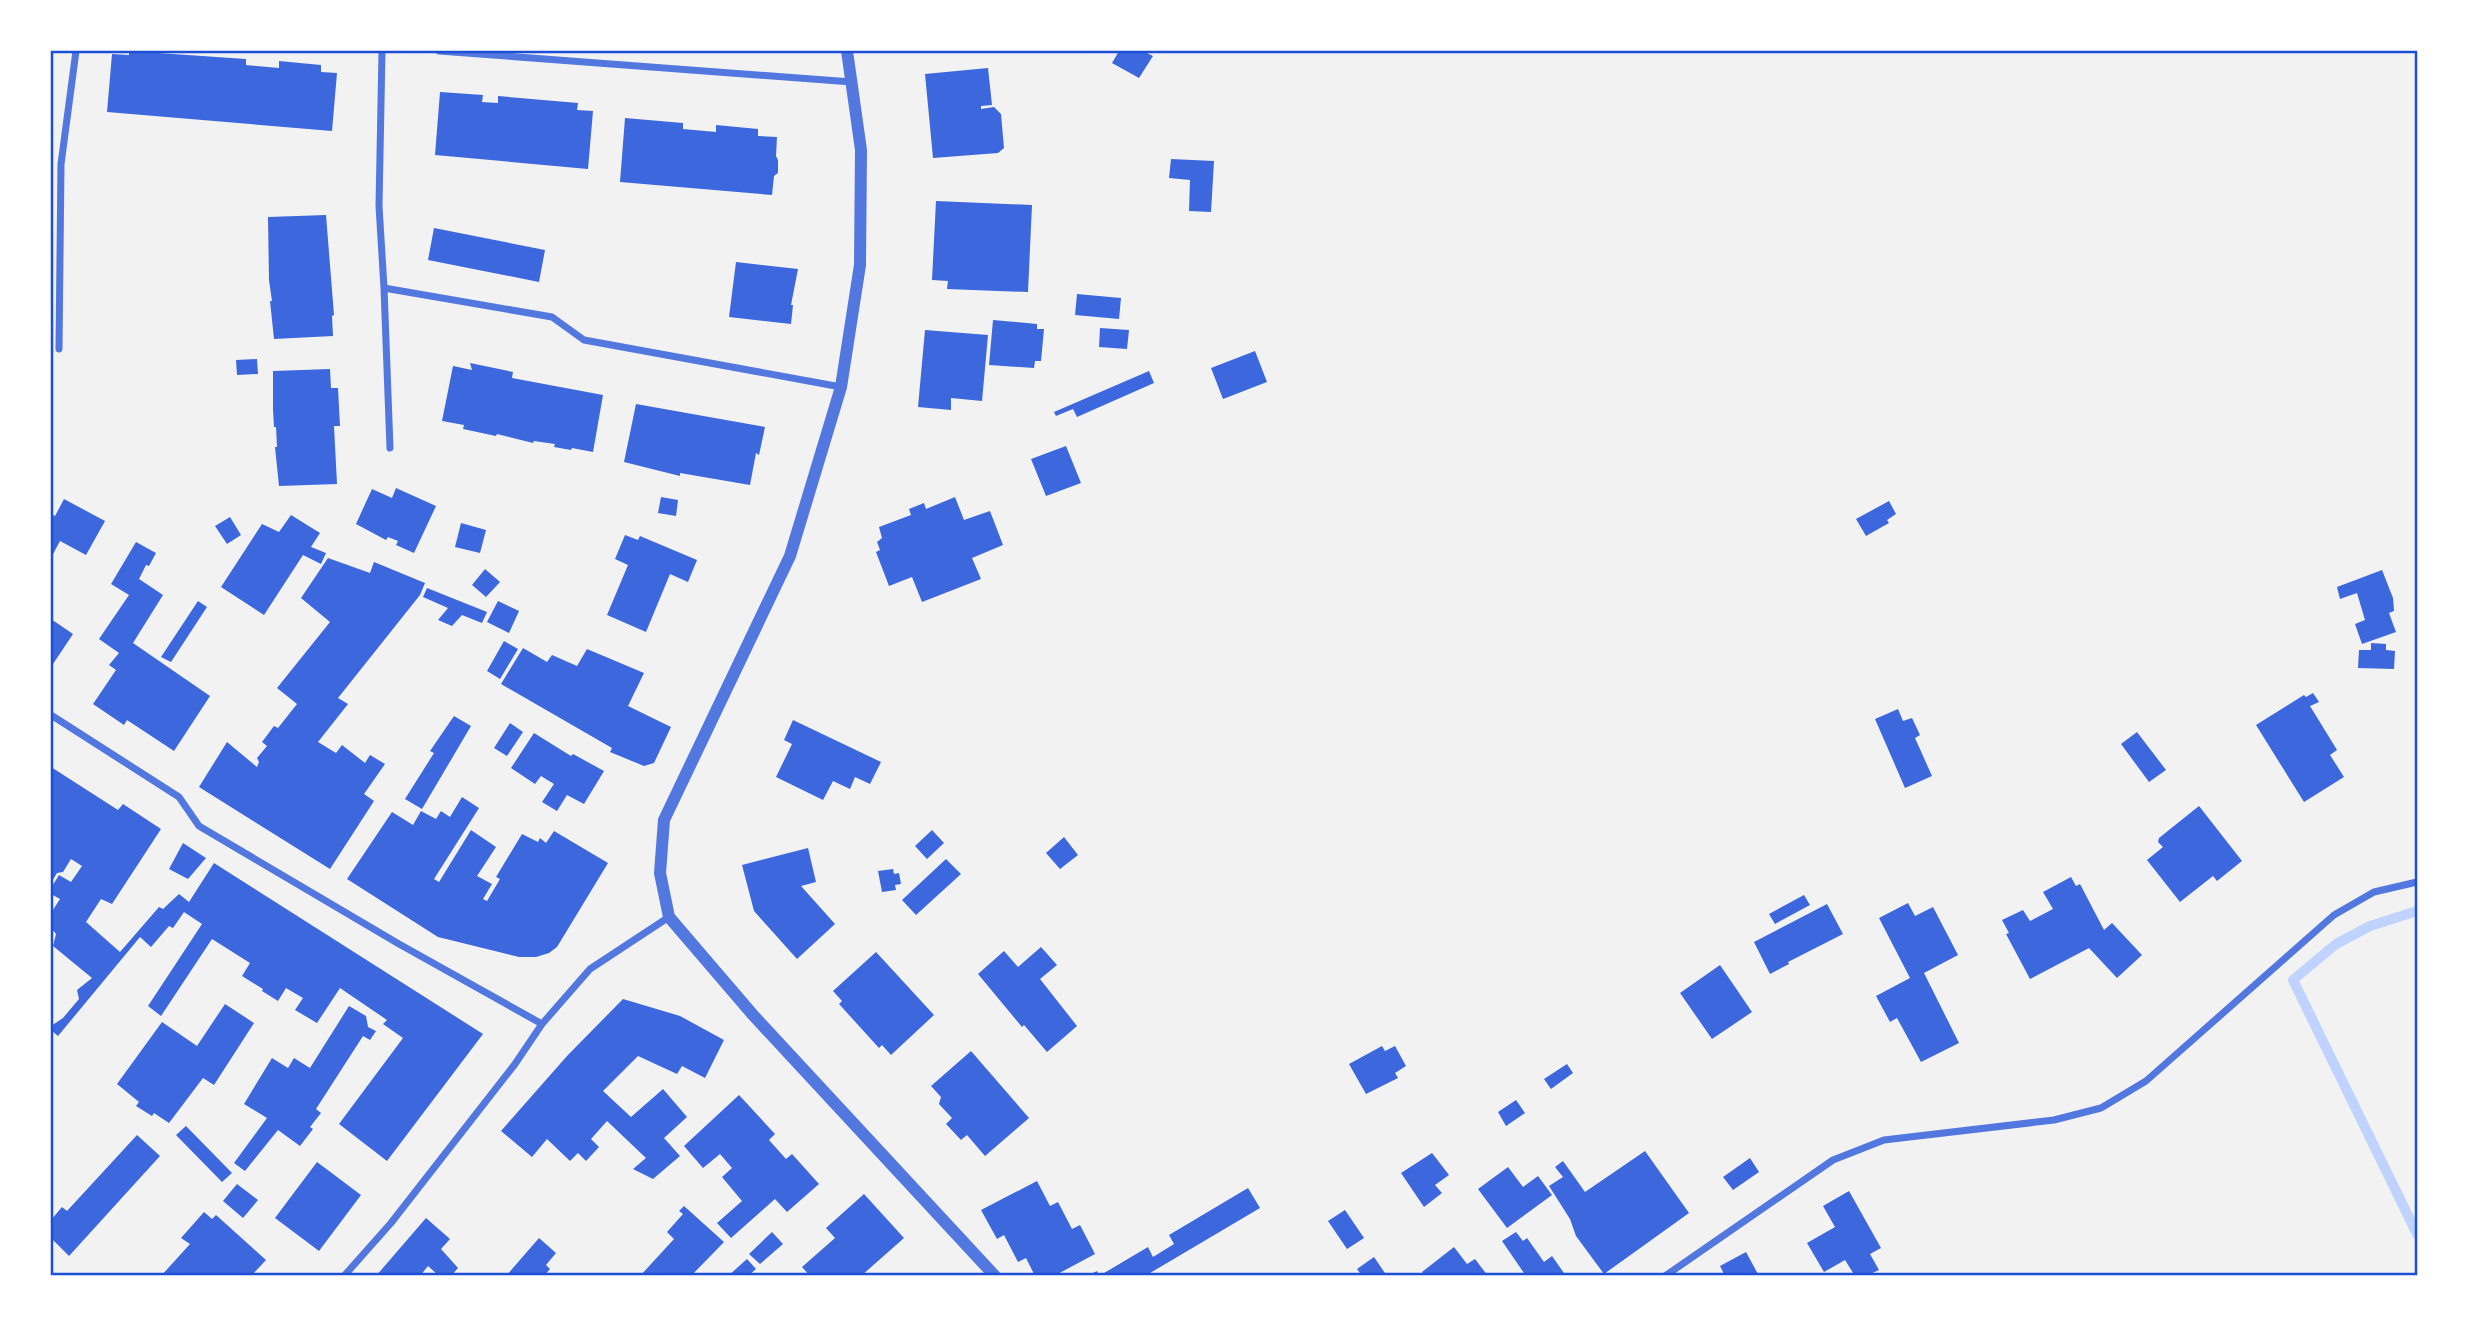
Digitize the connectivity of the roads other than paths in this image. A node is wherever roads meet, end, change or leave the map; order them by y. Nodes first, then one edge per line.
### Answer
1 (76, 51) edge
2 (382, 51) edge
3 (439, 51) edge
4 (848, 51) edge
5 (852, 82) junction
6 (384, 288) junction
7 (59, 349) dead end
8 (841, 387) junction
9 (390, 448) dead end
10 (51, 715) edge
11 (2417, 881) edge
12 (669, 917) junction
13 (542, 1024) junction
14 (344, 1276) edge
15 (995, 1276) edge
16 (1665, 1276) edge

1 - 7 street
2 - 6 street
3 - 5 street
4 - 5 street
5 - 8 street
6 - 8 street
6 - 9 street
8 - 12 street
10 - 13 street
11 - 16 street
12 - 13 street
12 - 15 street
13 - 14 street

